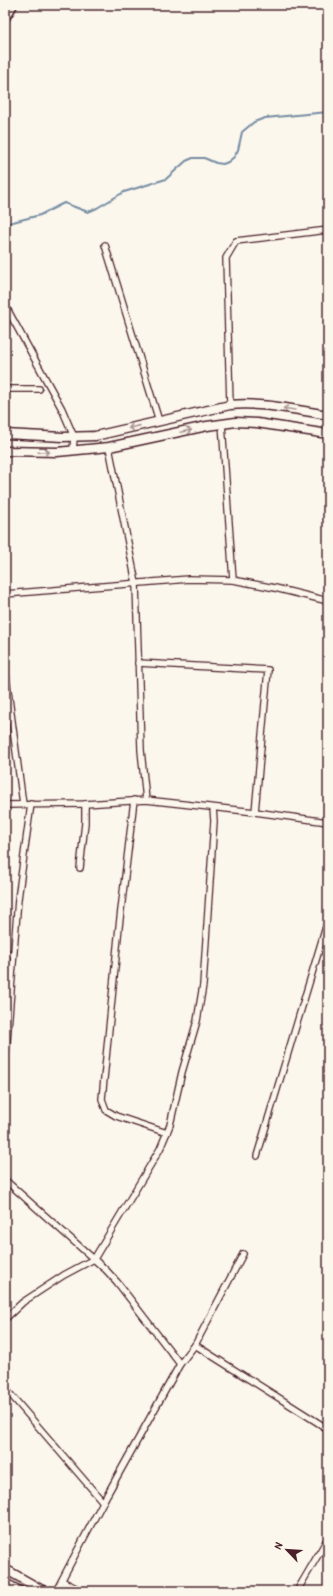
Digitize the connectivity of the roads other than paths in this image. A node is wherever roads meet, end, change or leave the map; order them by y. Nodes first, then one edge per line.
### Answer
1 (13, 5) edge
2 (5, 18) edge
3 (328, 230) edge
4 (105, 245) dead end
5 (5, 305) edge
6 (5, 389) edge
7 (39, 389) dead end
8 (230, 405) junction
9 (328, 415) edge
10 (159, 421) junction
11 (222, 424) junction
12 (5, 434) edge
13 (328, 434) edge
14 (74, 437) junction
15 (109, 447) junction
16 (73, 451) junction
17 (5, 452) edge
18 (233, 580) junction
19 (136, 583) junction
20 (5, 594) edge
21 (328, 601) edge
22 (138, 663) junction
23 (5, 668) edge
24 (134, 800) junction
25 (146, 800) junction
26 (23, 804) junction
27 (31, 804) junction
28 (85, 804) junction
29 (5, 805) edge
30 (213, 808) junction
31 (255, 812) junction
32 (328, 822) edge
33 (80, 868) dead end
34 (328, 920) edge
35 (5, 953) edge
36 (14, 954) junction
37 (5, 1068) edge
38 (167, 1133) junction
39 (257, 1156) dead end
40 (5, 1180) edge
41 (243, 1254) dead end
42 (94, 1259) junction
43 (5, 1319) edge
44 (196, 1345) junction
45 (180, 1364) junction
46 (5, 1388) edge
47 (328, 1429) edge
48 (103, 1502) junction
49 (328, 1538) edge
50 (5, 1569) edge
51 (62, 1581) junction
52 (5, 1582) edge
53 (20, 1591) edge
54 (44, 1591) edge
55 (56, 1591) edge
56 (82, 1591) edge
57 (297, 1591) edge

1 - 2 main road
3 - 8 street
4 - 10 street
5 - 14 street
6 - 7 street
9 -> 8 main road
8 - 10 main road
10 -> 14 main road
11 - 13 main road
15 -> 11 main road
11 - 18 street
12 - 14 main road
14 - 16 street
15 - 16 main road
15 - 19 street
17 -> 16 main road
18 - 19 street
18 - 21 street
19 - 20 street
19 - 22 street
22 - 25 street
22 - 31 street
23 - 26 street
24 - 25 street
24 - 28 street
24 - 38 street
25 - 30 street
26 - 27 street
26 - 29 street
27 - 28 street
27 - 36 street
28 - 33 street
30 - 31 street
30 - 38 street
31 - 32 street
34 - 39 street
35 - 36 street
36 - 37 street
38 - 42 street
40 - 42 street
41 - 44 street
42 - 43 street
42 - 45 street
44 - 45 street
44 - 47 street
45 - 48 street
46 - 48 street
48 - 51 street
49 - 57 street
50 - 54 main road
51 - 55 street
51 - 56 street
52 - 53 main road

